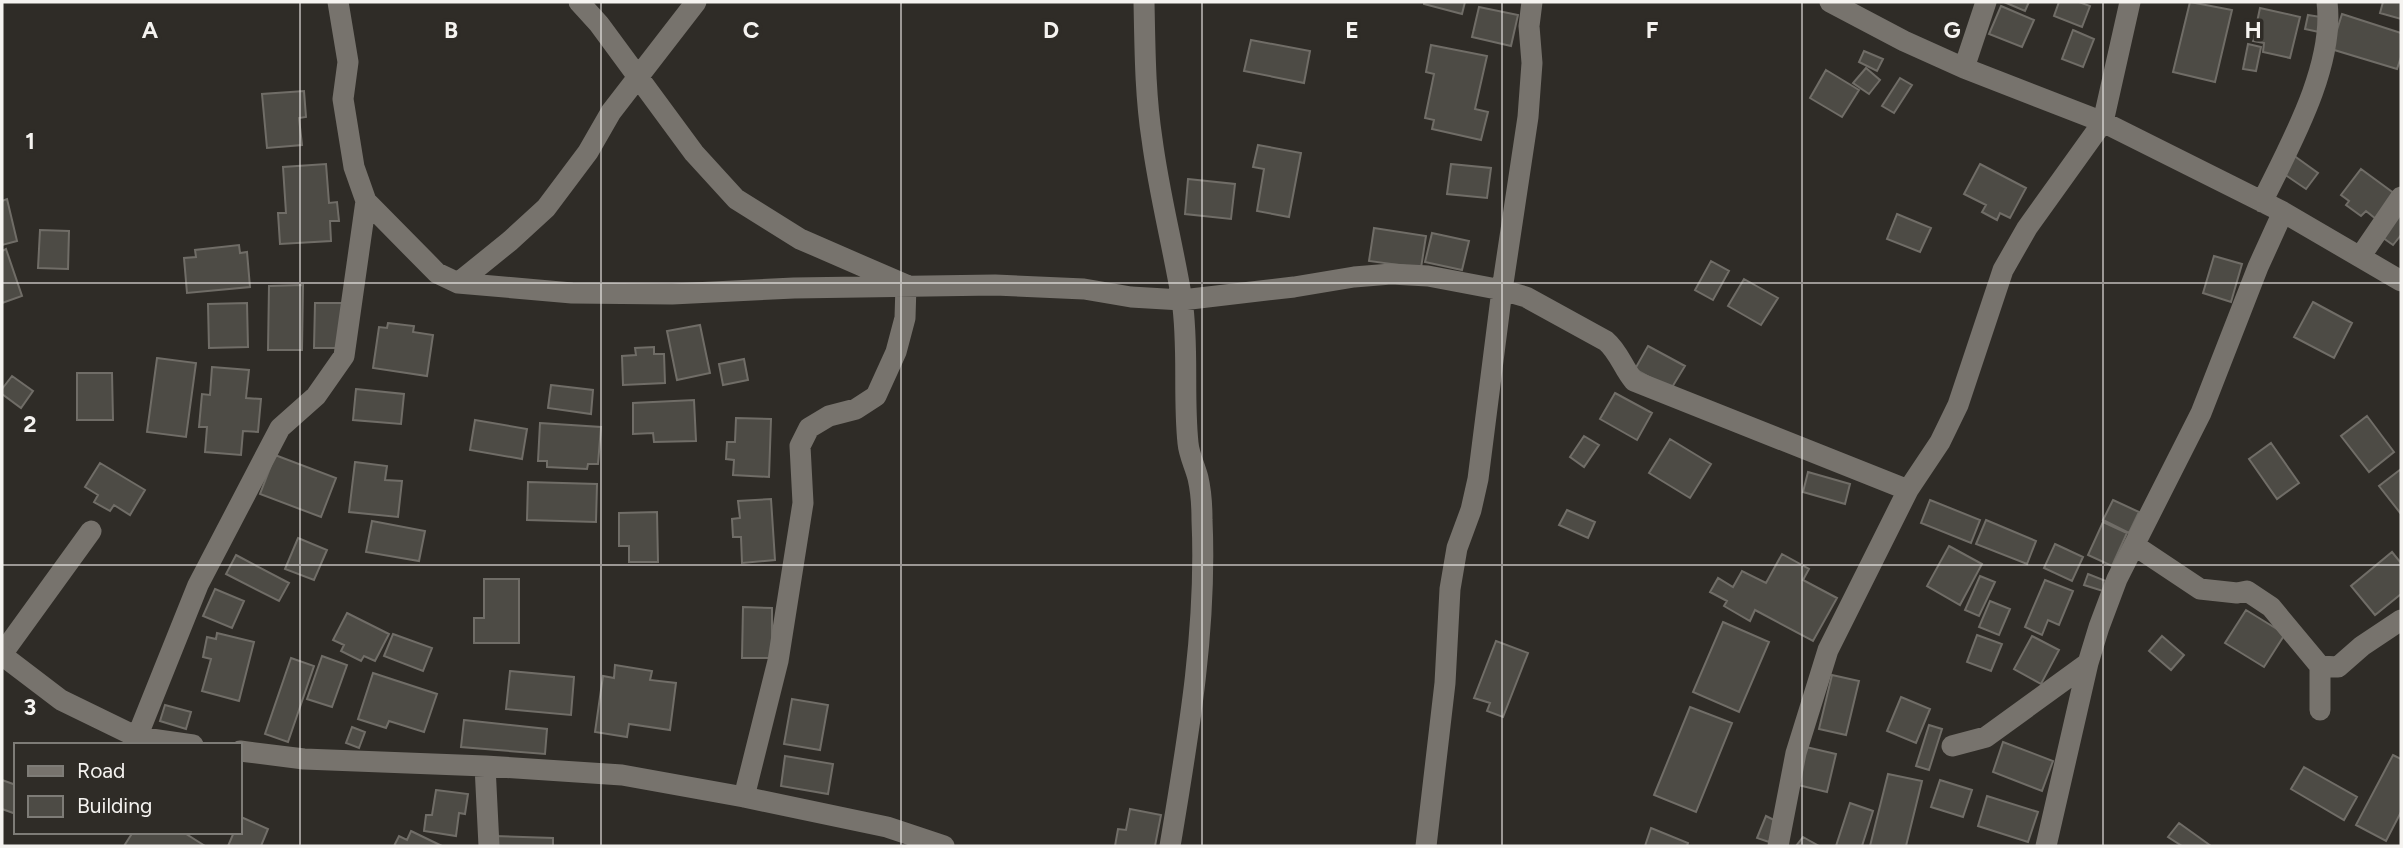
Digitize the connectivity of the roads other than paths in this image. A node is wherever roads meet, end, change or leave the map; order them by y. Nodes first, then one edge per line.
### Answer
1 (338, 2) edge
2 (579, 2) edge
3 (696, 2) edge
4 (1144, 2) edge
5 (1532, 2) edge
6 (1830, 2) edge
7 (1986, 2) edge
8 (2130, 2) edge
9 (2327, 2) edge
10 (1964, 68) junction
11 (640, 77) junction
12 (2103, 122) junction
13 (2401, 197) edge
14 (366, 201) junction
15 (2262, 202) junction
16 (2283, 212) junction
17 (2360, 257) junction
18 (2401, 281) edge
19 (458, 282) junction
20 (906, 285) junction
21 (1502, 289) junction
22 (1182, 300) junction
23 (1908, 490) junction
24 (91, 531) dead end
25 (2134, 545) junction
26 (2401, 620) edge
27 (2, 655) edge
28 (2088, 663) junction
29 (2320, 666) junction
30 (2320, 710) dead end
31 (137, 737) junction
32 (179, 743) edge
33 (1952, 746) dead end
34 (242, 751) edge
35 (485, 766) junction
36 (744, 797) junction
37 (489, 846) edge
38 (944, 846) edge
39 (1170, 846) edge
40 (1426, 846) edge
41 (1778, 846) edge
42 (2046, 846) edge

1 - 14 street
2 - 11 street
3 - 11 street
4 - 22 street
5 - 21 street
6 - 10 street
7 - 10 street
8 - 12 street
9 - 15 street
10 - 12 street
11 - 19 street
11 - 20 street
12 - 15 street
12 - 23 street
13 - 17 street
14 - 19 street
14 - 31 street
15 - 16 street
16 - 17 street
16 - 25 street
17 - 18 street
19 - 20 street
20 - 22 street
20 - 36 street
21 - 22 street
21 - 23 street
21 - 40 street
22 - 39 street
23 - 41 street
24 - 27 street
25 - 28 street
25 - 29 street
26 - 29 street
27 - 31 street
28 - 33 street
28 - 42 street
29 - 30 street
31 - 32 street
34 - 35 street
35 - 36 street
35 - 37 street
36 - 38 street

